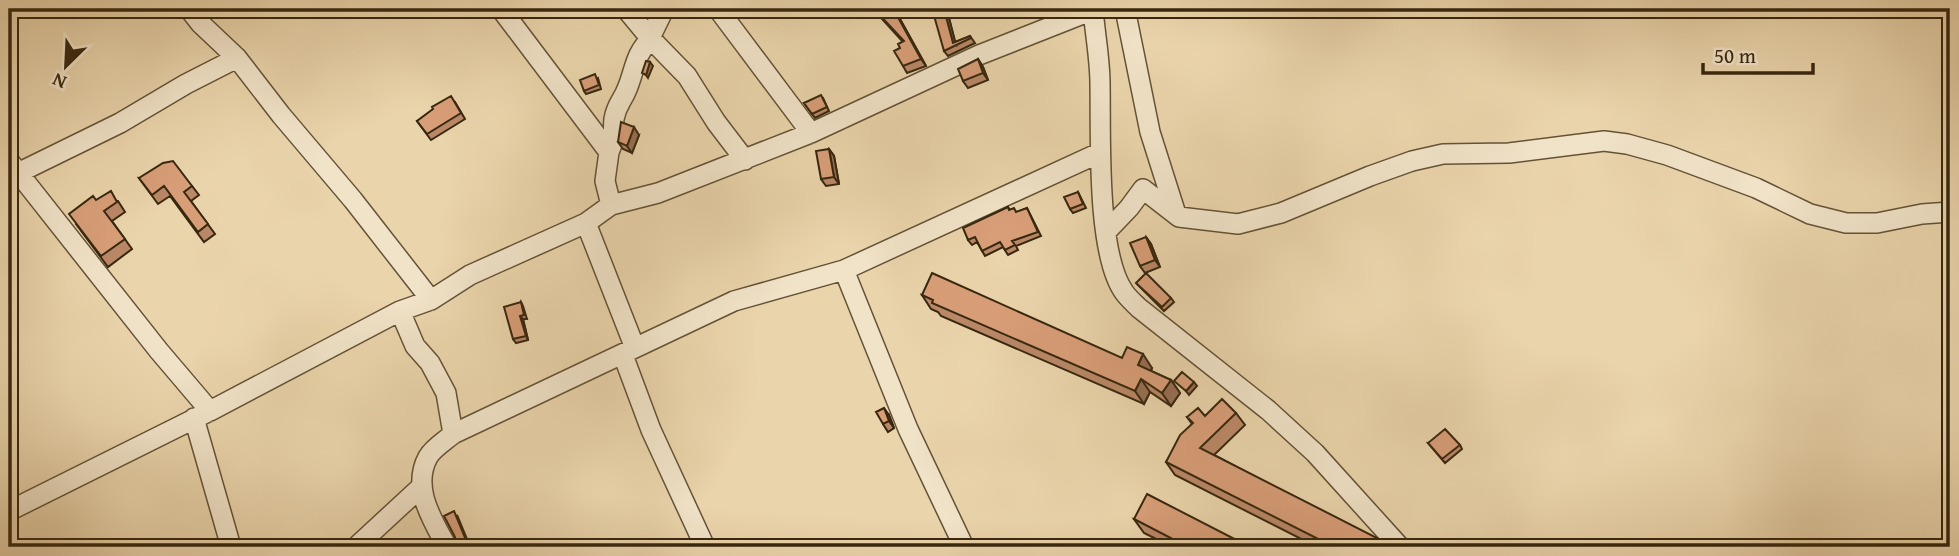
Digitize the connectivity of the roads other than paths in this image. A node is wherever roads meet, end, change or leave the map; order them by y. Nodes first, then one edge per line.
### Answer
1 (189, 9) edge
2 (501, 9) edge
3 (626, 9) edge
4 (664, 9) edge
5 (718, 9) edge
6 (1093, 9) edge
7 (1125, 9) edge
8 (650, 39) junction
9 (237, 58) junction
10 (811, 133) junction
11 (609, 152) junction
12 (1099, 153) junction
13 (745, 160) junction
14 (13, 167) edge
15 (611, 205) junction
16 (1950, 212) edge
17 (1176, 214) junction
18 (586, 223) junction
19 (1106, 232) junction
20 (844, 270) junction
21 (431, 300) junction
22 (400, 311) junction
23 (629, 351) junction
24 (202, 415) junction
25 (453, 434) junction
26 (422, 486) junction
27 (9, 511) edge
28 (231, 547) edge
29 (356, 547) edge
30 (447, 547) edge
31 (705, 547) edge
32 (964, 547) edge
33 (1400, 547) edge

1 - 9 street
2 - 11 street
3 - 8 street
4 - 8 street
5 - 10 street
6 - 10 street
6 - 12 street
7 - 17 street
8 - 11 street
8 - 13 street
9 - 14 street
9 - 21 street
10 - 13 street
11 - 15 street
12 - 19 street
12 - 20 street
13 - 15 street
14 - 24 street
15 - 18 street
16 - 17 street
17 - 19 street
18 - 21 street
18 - 23 street
19 - 33 street
20 - 23 street
20 - 32 street
21 - 22 street
22 - 24 street
22 - 25 street
23 - 25 street
23 - 31 street
24 - 27 street
24 - 28 street
25 - 26 street
26 - 29 street
26 - 30 street

